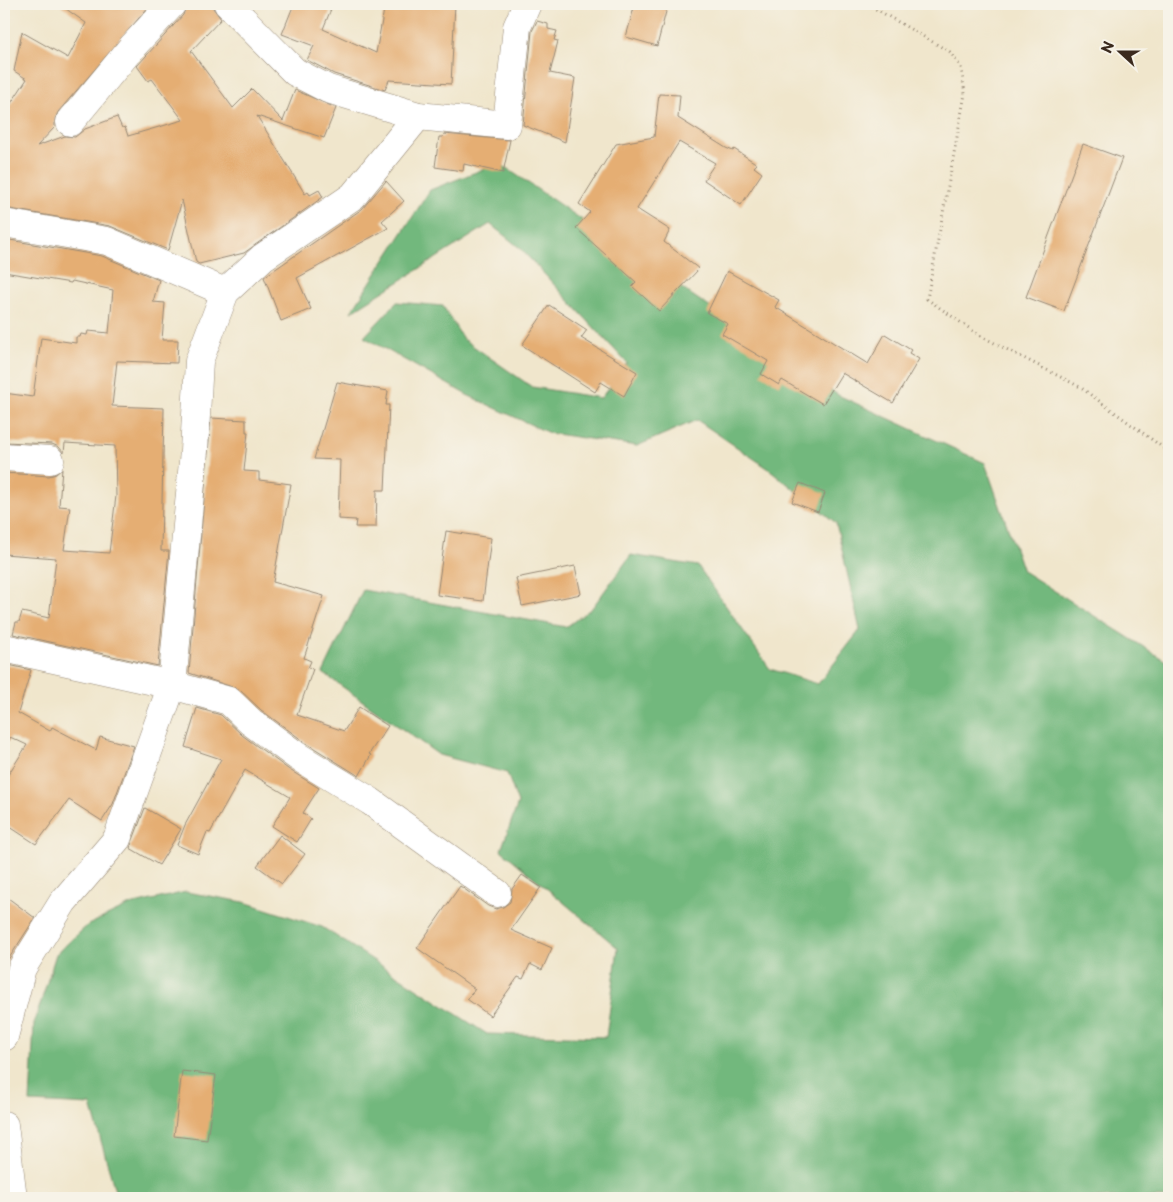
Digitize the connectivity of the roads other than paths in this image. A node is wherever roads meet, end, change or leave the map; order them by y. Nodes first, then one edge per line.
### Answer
1 (172, 4) edge
2 (228, 4) edge
3 (527, 4) edge
4 (418, 116) junction
5 (70, 122) dead end
6 (4, 223) edge
7 (225, 292) junction
8 (4, 457) edge
9 (50, 460) dead end
10 (4, 648) edge
11 (172, 685) junction
12 (496, 893) dead end
13 (4, 1037) edge
14 (4, 1125) edge
15 (13, 1198) edge

1 - 5 street
2 - 4 street
3 - 4 street
4 - 7 street
6 - 7 street
7 - 11 street
8 - 9 street
10 - 11 street
11 - 12 street
11 - 13 street
14 - 15 street

